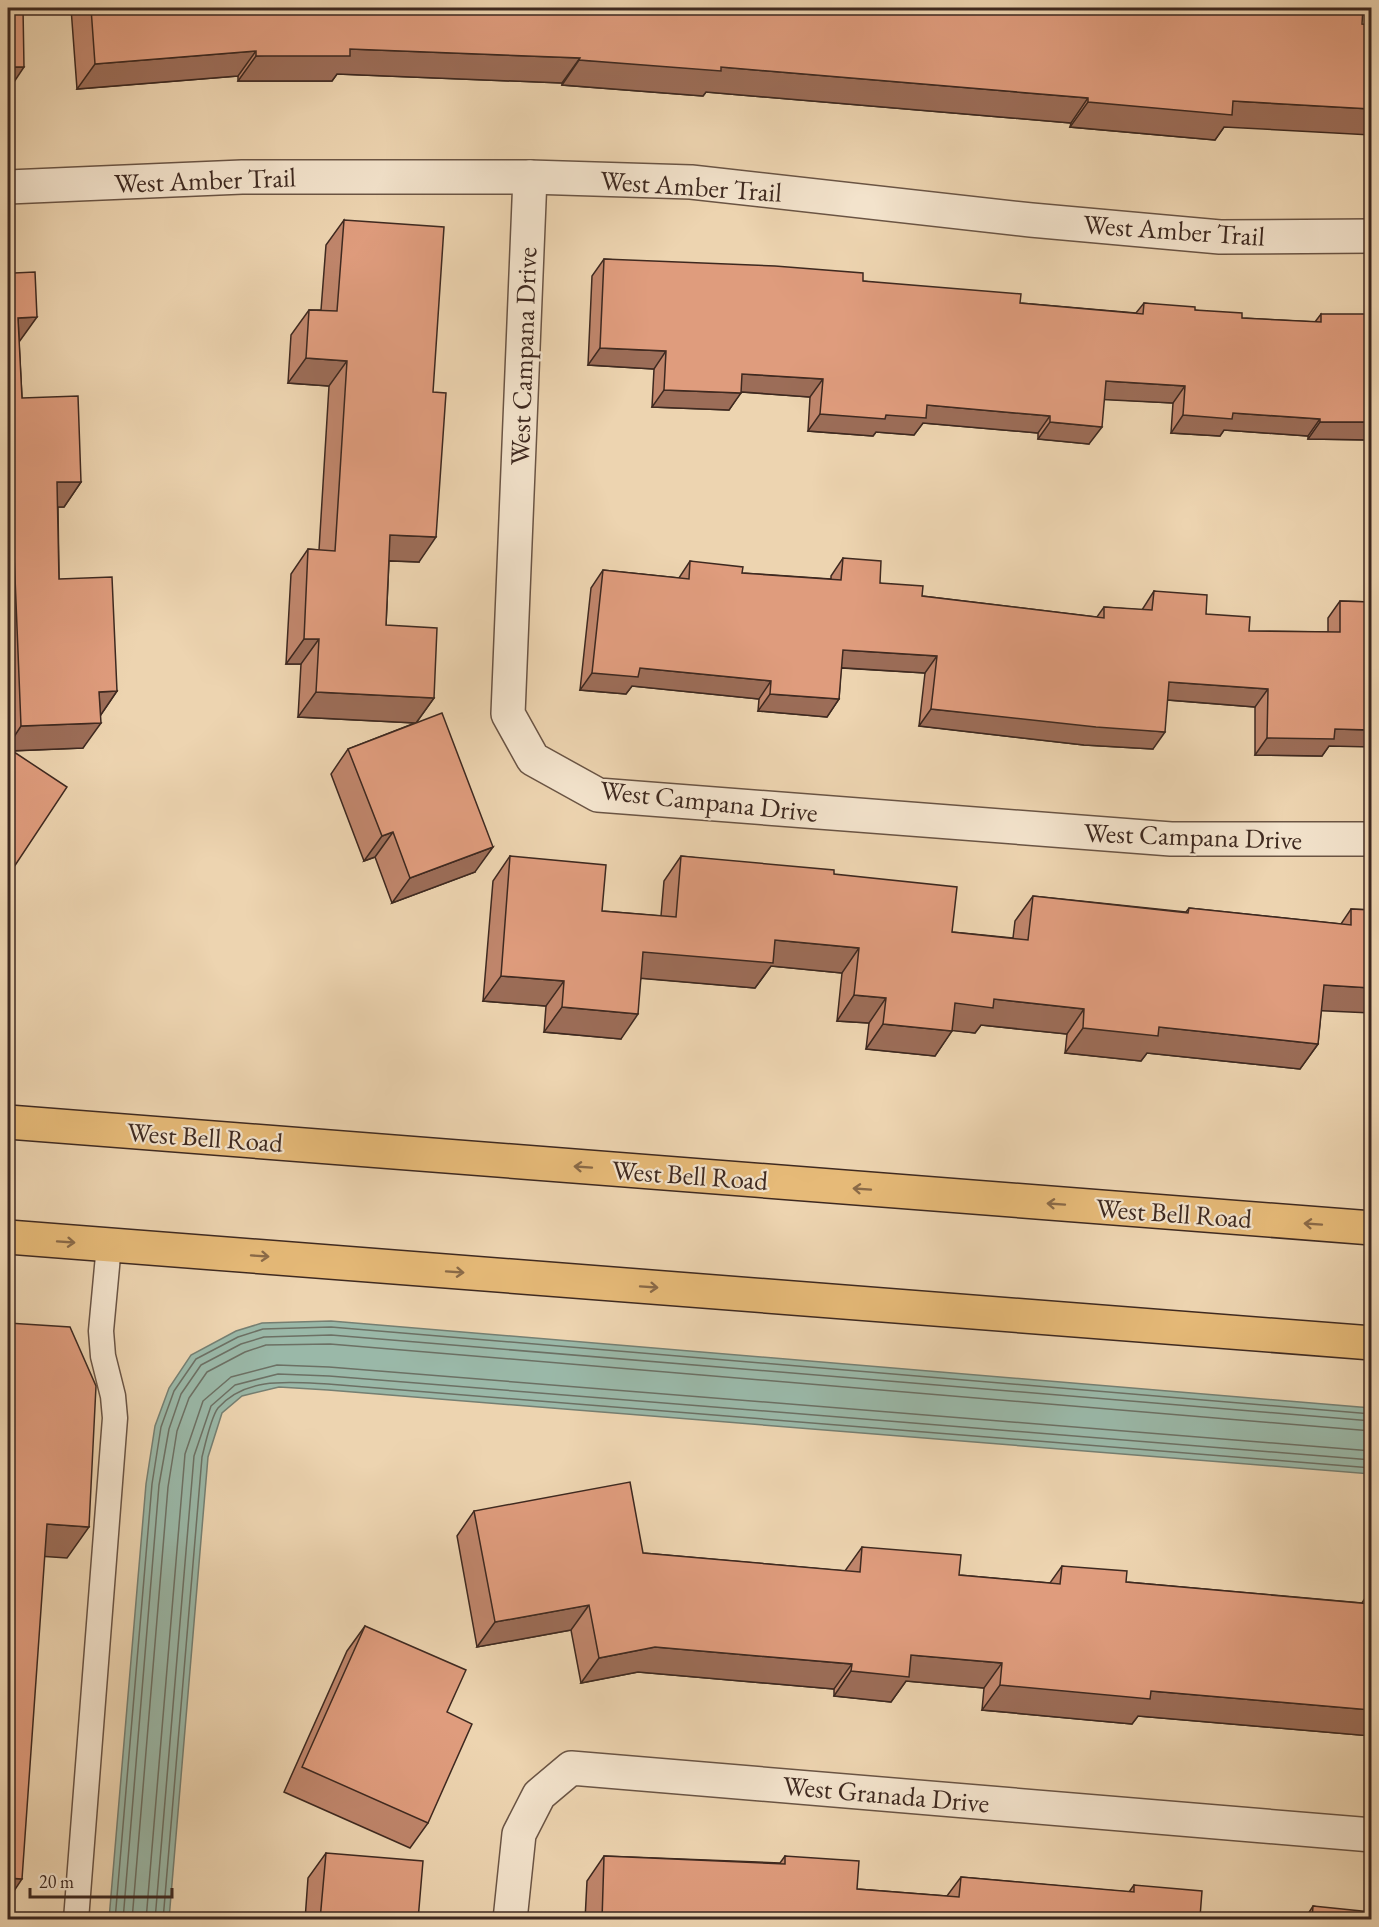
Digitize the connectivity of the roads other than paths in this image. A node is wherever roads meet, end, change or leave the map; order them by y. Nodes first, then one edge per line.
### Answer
1 (530, 177) junction
2 (8, 187) edge
3 (1371, 236) edge
4 (1371, 839) edge
5 (8, 1122) edge
6 (1371, 1228) edge
7 (8, 1237) edge
8 (109, 1245) junction
9 (1371, 1343) edge
10 (1371, 1834) edge
11 (76, 1920) edge
12 (510, 1920) edge

1 - 2 street, West Amber Trail
1 - 3 street, West Amber Trail
1 - 4 street, West Campana Drive
6 -> 5 main road, West Bell Road
7 -> 8 main road
8 -> 9 main road
8 - 11 lane
10 - 12 street, West Granada Drive

